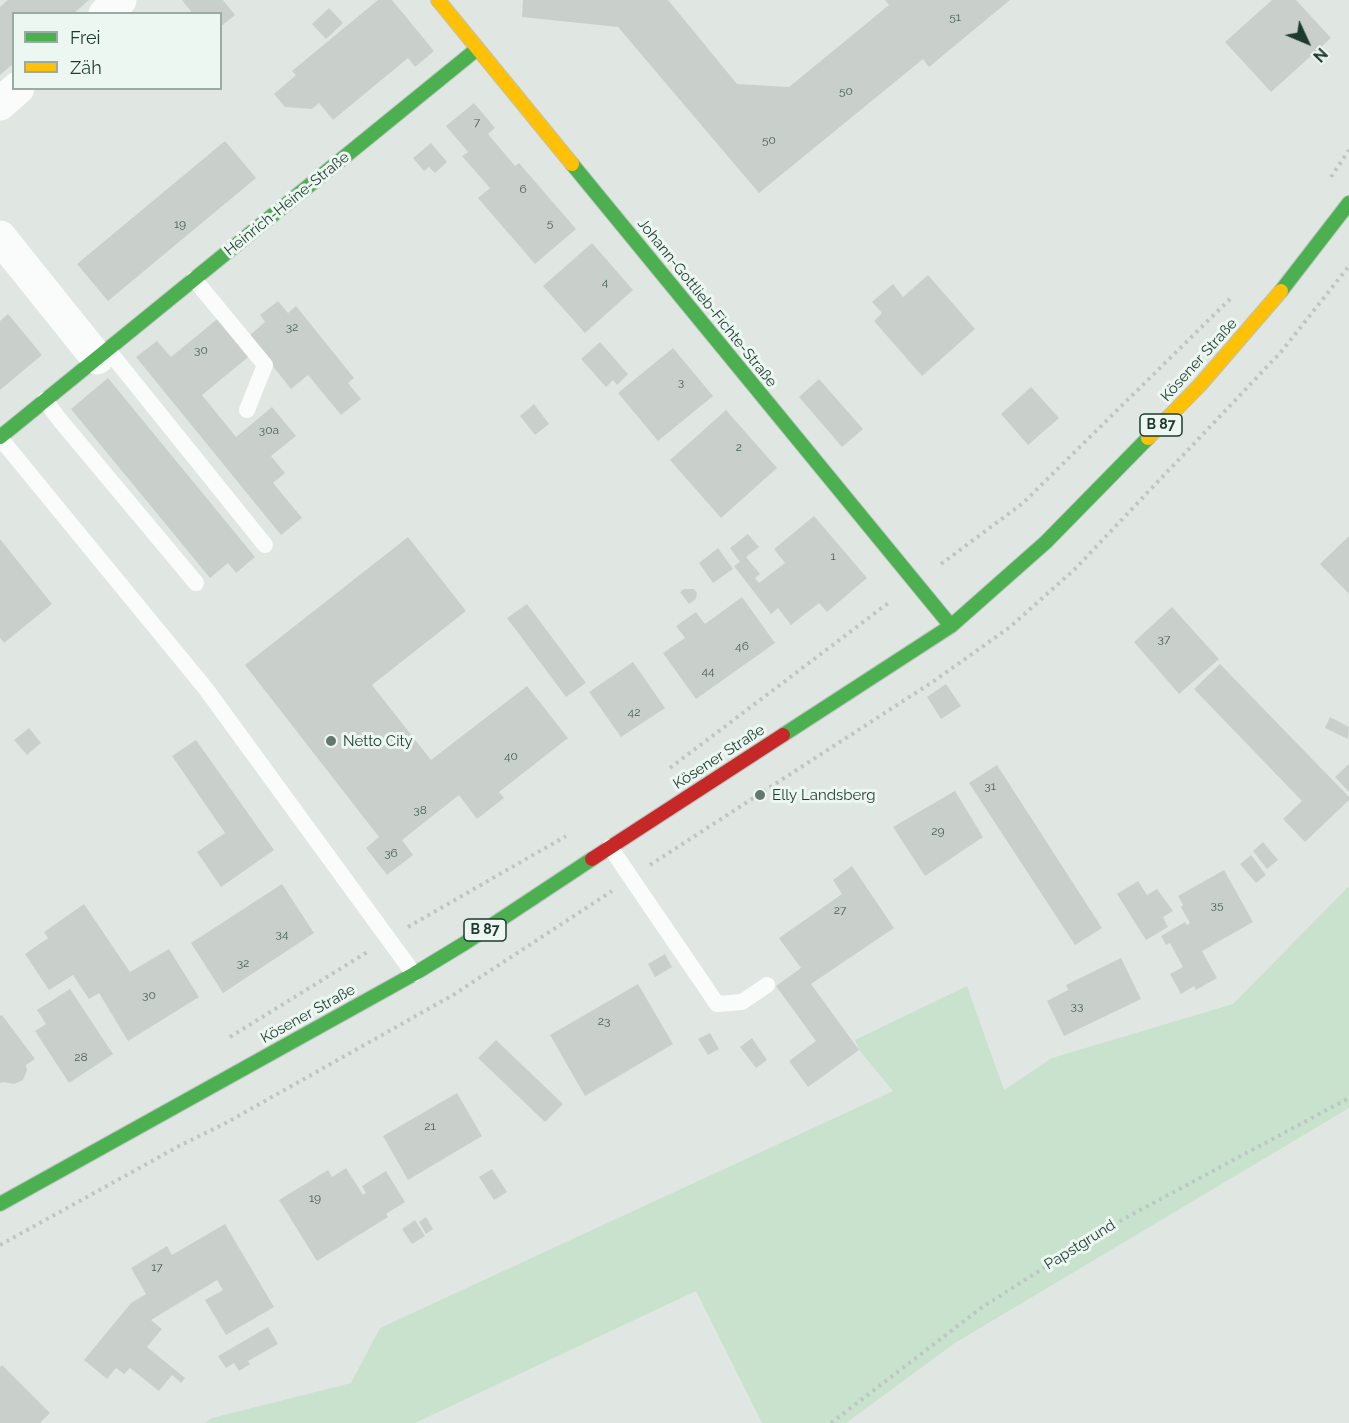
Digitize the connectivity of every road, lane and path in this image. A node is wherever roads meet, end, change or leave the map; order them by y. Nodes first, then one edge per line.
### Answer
1 (120, 0) edge
2 (438, 0) edge
3 (107, 12) edge
4 (477, 49) junction
5 (16, 90) edge
6 (0, 104) edge
7 (1349, 203) edge
8 (0, 237) edge
9 (194, 279) junction
10 (102, 354) junction
11 (45, 400) junction
12 (248, 410) dead end
13 (0, 437) edge
14 (265, 544) dead end
15 (196, 583) dead end
16 (951, 626) junction
17 (610, 847) junction
18 (426, 916) dead end
19 (390, 938) junction
20 (414, 974) junction
21 (767, 985) dead end
22 (221, 1042) dead end
23 (1349, 1098) edge
24 (0, 1204) edge
25 (831, 1423) edge

1 - 3 street
2 - 4 main road, Johann-Gottlieb-Fichte-Straße
4 - 9 main road, Heinrich-Heine-Straße
4 - 16 main road, Johann-Gottlieb-Fichte-Straße
5 - 6 street
7 - 16 main road, Kösener Straße / B 87
8 - 10 street
9 - 10 main road, Heinrich-Heine-Straße
9 - 12 lane
10 - 11 main road, Heinrich-Heine-Straße
10 - 14 lane
11 - 13 main road, Heinrich-Heine-Straße
11 - 15 lane
13 - 19 lane
16 - 17 main road, Kösener Straße / B 87
17 - 20 main road, Kösener Straße / B 87
17 - 21 lane
18 - 19 path
19 - 20 lane
19 - 22 path
20 - 24 main road, Kösener Straße / B 87
23 - 25 path, Papstgrund

